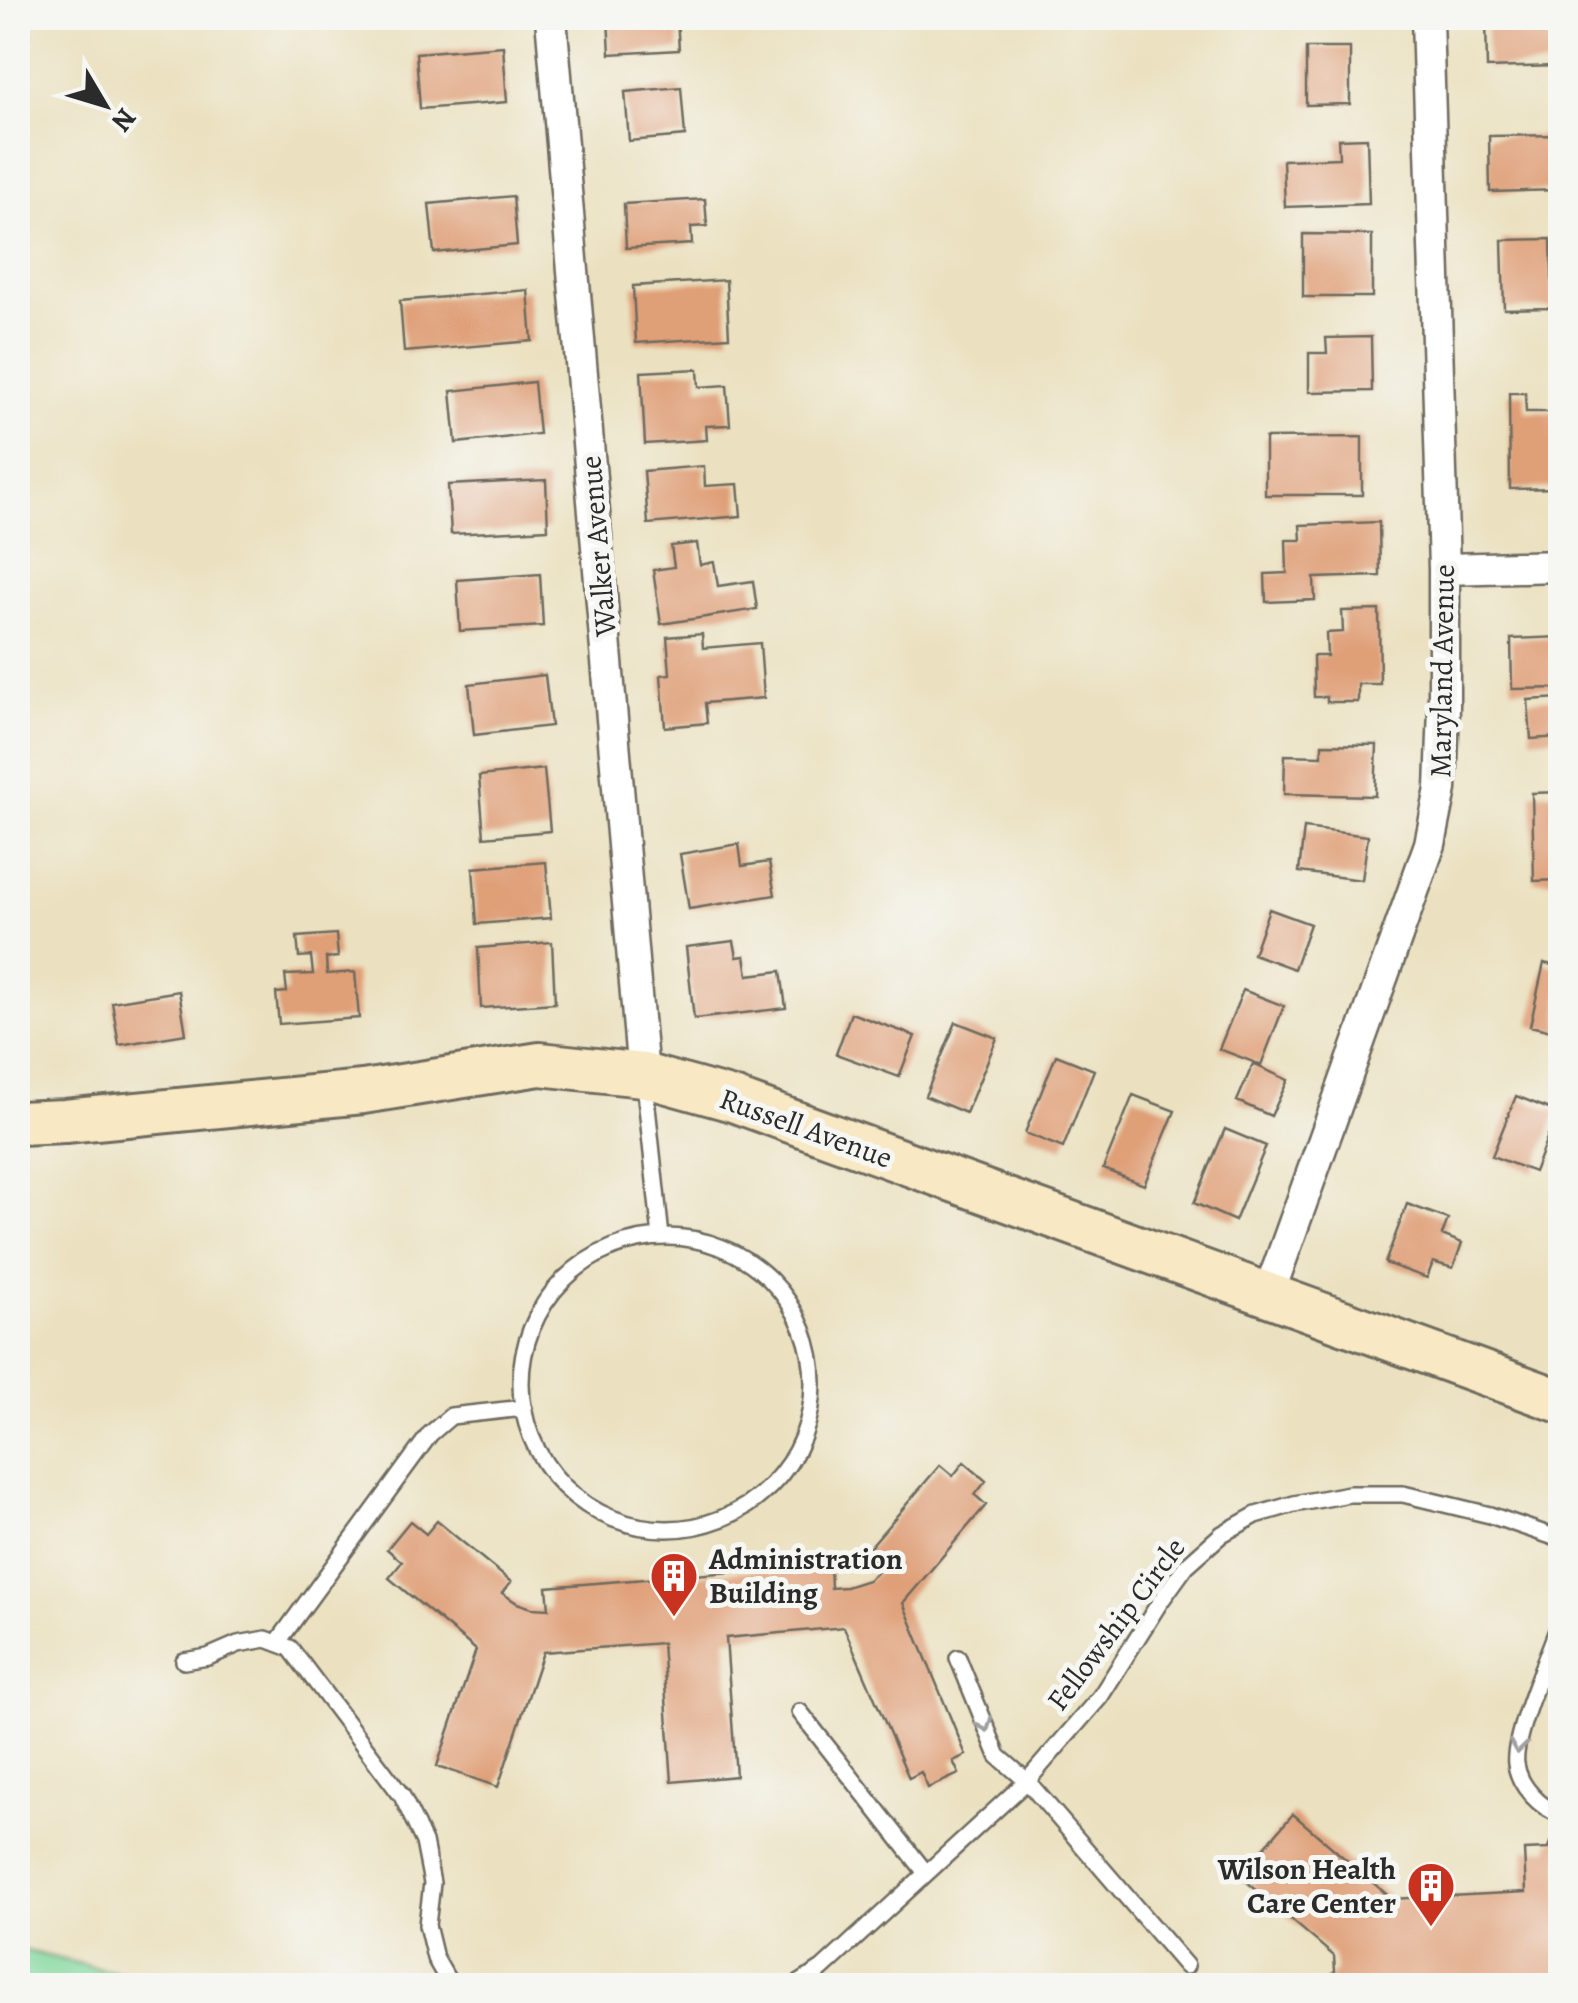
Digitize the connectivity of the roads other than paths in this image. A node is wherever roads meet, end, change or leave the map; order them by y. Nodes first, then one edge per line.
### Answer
1 (552, 18) edge
2 (1427, 18) edge
3 (1560, 566) edge
4 (1444, 569) junction
5 (644, 1075) junction
6 (18, 1123) edge
7 (660, 1237) junction
8 (1268, 1296) junction
9 (1560, 1402) edge
10 (524, 1408) junction
11 (1560, 1539) edge
12 (1560, 1622) edge
13 (277, 1643) junction
14 (958, 1658) dead end
15 (184, 1661) dead end
16 (800, 1712) dead end
17 (1027, 1781) junction
18 (1560, 1814) edge
19 (926, 1873) junction
20 (1186, 1966) dead end
21 (451, 1986) edge
22 (795, 1986) edge

1 - 5 street, Walker Avenue
2 - 4 street, Maryland Avenue
3 - 4 street
4 - 8 street, Maryland Avenue
5 - 6 street, Russell Avenue
5 - 7 lane
5 - 8 street, Russell Avenue
7 - 10 lane
7 - 10 lane
8 - 9 street, Russell Avenue
10 - 13 lane
11 - 17 lane, Fellowship Circle
12 -> 18 lane
13 - 15 lane
13 - 21 lane
14 -> 17 lane
16 - 19 lane
17 - 19 lane, Fellowship Circle
17 - 20 lane
19 - 22 lane, Fellowship Circle

